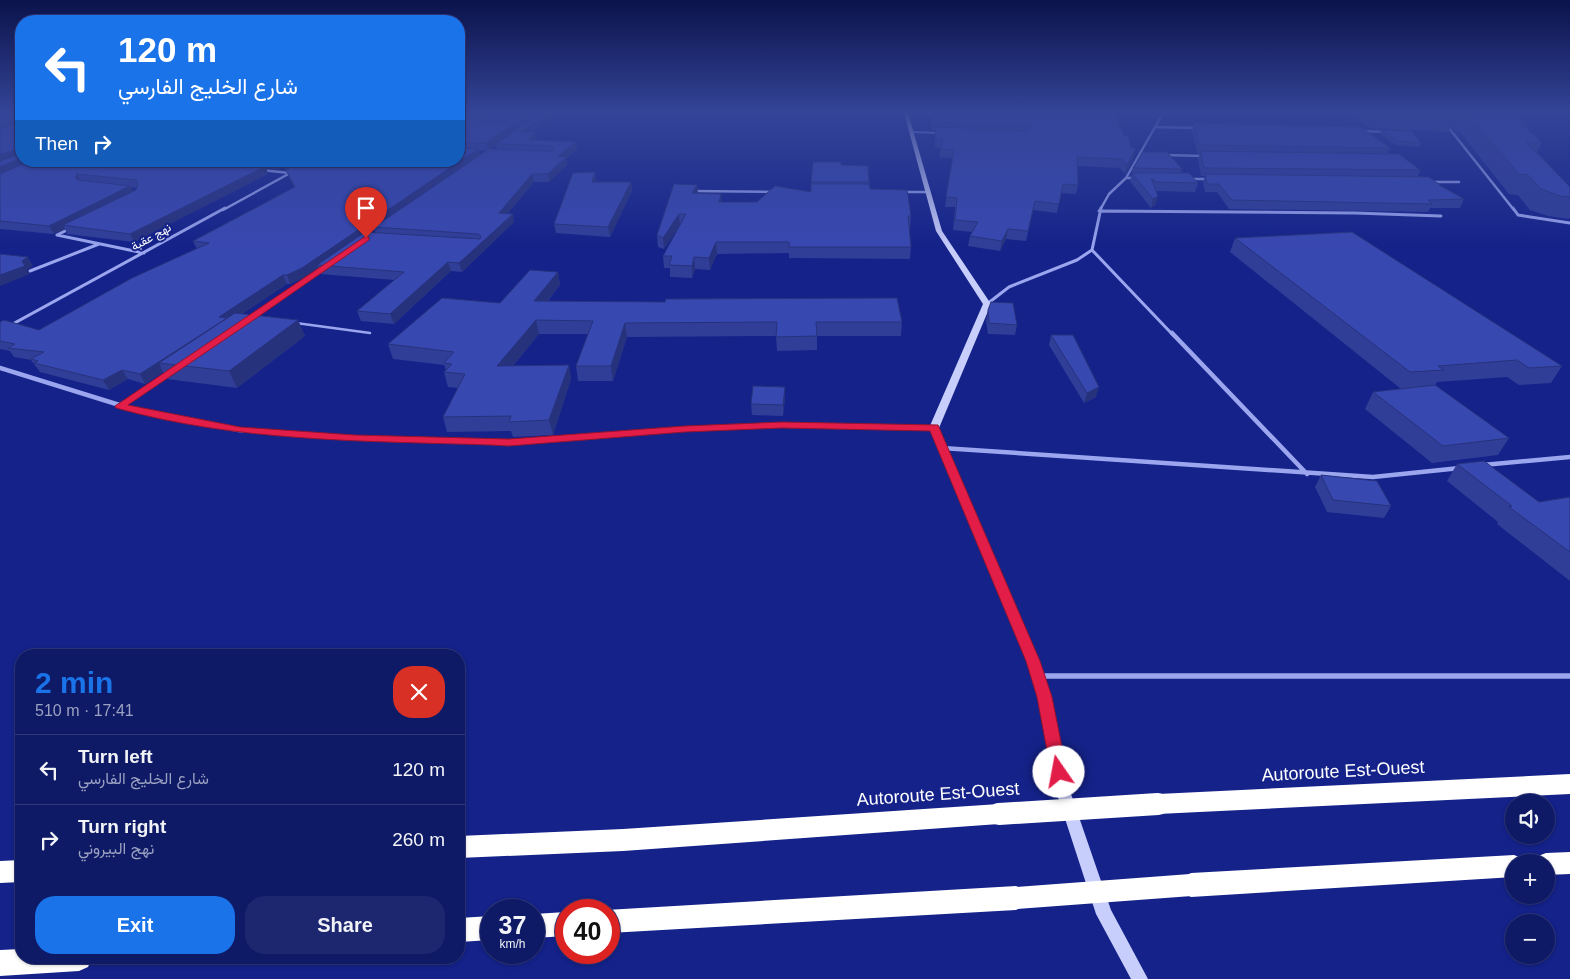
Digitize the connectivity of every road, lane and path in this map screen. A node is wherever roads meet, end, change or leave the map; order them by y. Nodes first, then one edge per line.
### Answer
1 (920, 159) edge
2 (1137, 159) edge
3 (1473, 159) edge
4 (251, 169) edge
5 (298, 169) edge
6 (290, 173) junction
7 (1126, 178) junction
8 (1146, 178) edge
9 (1185, 179) edge
10 (1214, 179) edge
11 (1420, 182) edge
12 (1459, 182) dead end
13 (687, 191) edge
14 (784, 192) edge
15 (900, 192) edge
16 (929, 192) junction
17 (1099, 211) junction
18 (1441, 216) dead end
19 (1570, 223) edge
20 (74, 227) edge
21 (100, 244) junction
22 (1092, 250) junction
23 (144, 253) junction
24 (325, 267) edge
25 (30, 271) dead end
26 (987, 304) junction
27 (252, 318) junction
28 (262, 319) edge
29 (244, 323) edge
30 (292, 323) edge
31 (0, 331) edge
32 (370, 333) dead end
33 (178, 367) edge
34 (0, 368) edge
35 (120, 406) junction
36 (934, 428) junction
37 (942, 448) junction
38 (1570, 456) edge
39 (1479, 466) edge
40 (1469, 467) edge
41 (1307, 474) junction
42 (1039, 676) junction
43 (1570, 676) edge
44 (1570, 784) edge
45 (465, 847) edge
46 (1570, 863) edge
47 (1555, 864) edge
48 (1505, 867) edge
49 (15, 871) edge
50 (0, 872) edge
51 (620, 921) edge
52 (480, 929) edge
53 (465, 930) edge
54 (15, 962) edge
55 (0, 963) edge
56 (1140, 979) edge

1 - 16 street
2 - 7 street
3 - 19 street
4 - 6 street
5 - 6 street, نهج عقبة
6 - 23 street, نهج عقبة
7 - 8 street
7 - 17 street
9 - 10 street
11 - 12 street
13 - 14 street
15 - 16 street
16 - 26 street
17 - 18 street
17 - 22 street
20 - 21 street
21 - 23 street
21 - 25 street
22 - 26 street
22 - 41 street
23 - 31 street, نهج عقبة
24 - 27 street
26 - 36 street
27 - 28 lane
27 - 29 street
30 - 32 lane
33 - 35 street
34 - 35 street
35 - 36 street
36 - 37 street
37 - 41 street
37 - 42 street
38 - 39 street
40 - 41 street
42 - 43 street
42 - 56 street
44 - 45 highway, Autoroute Est-Ouest, bridge
46 - 47 highway
48 - 51 highway, bridge
49 - 50 highway
52 - 53 highway
54 - 55 highway

